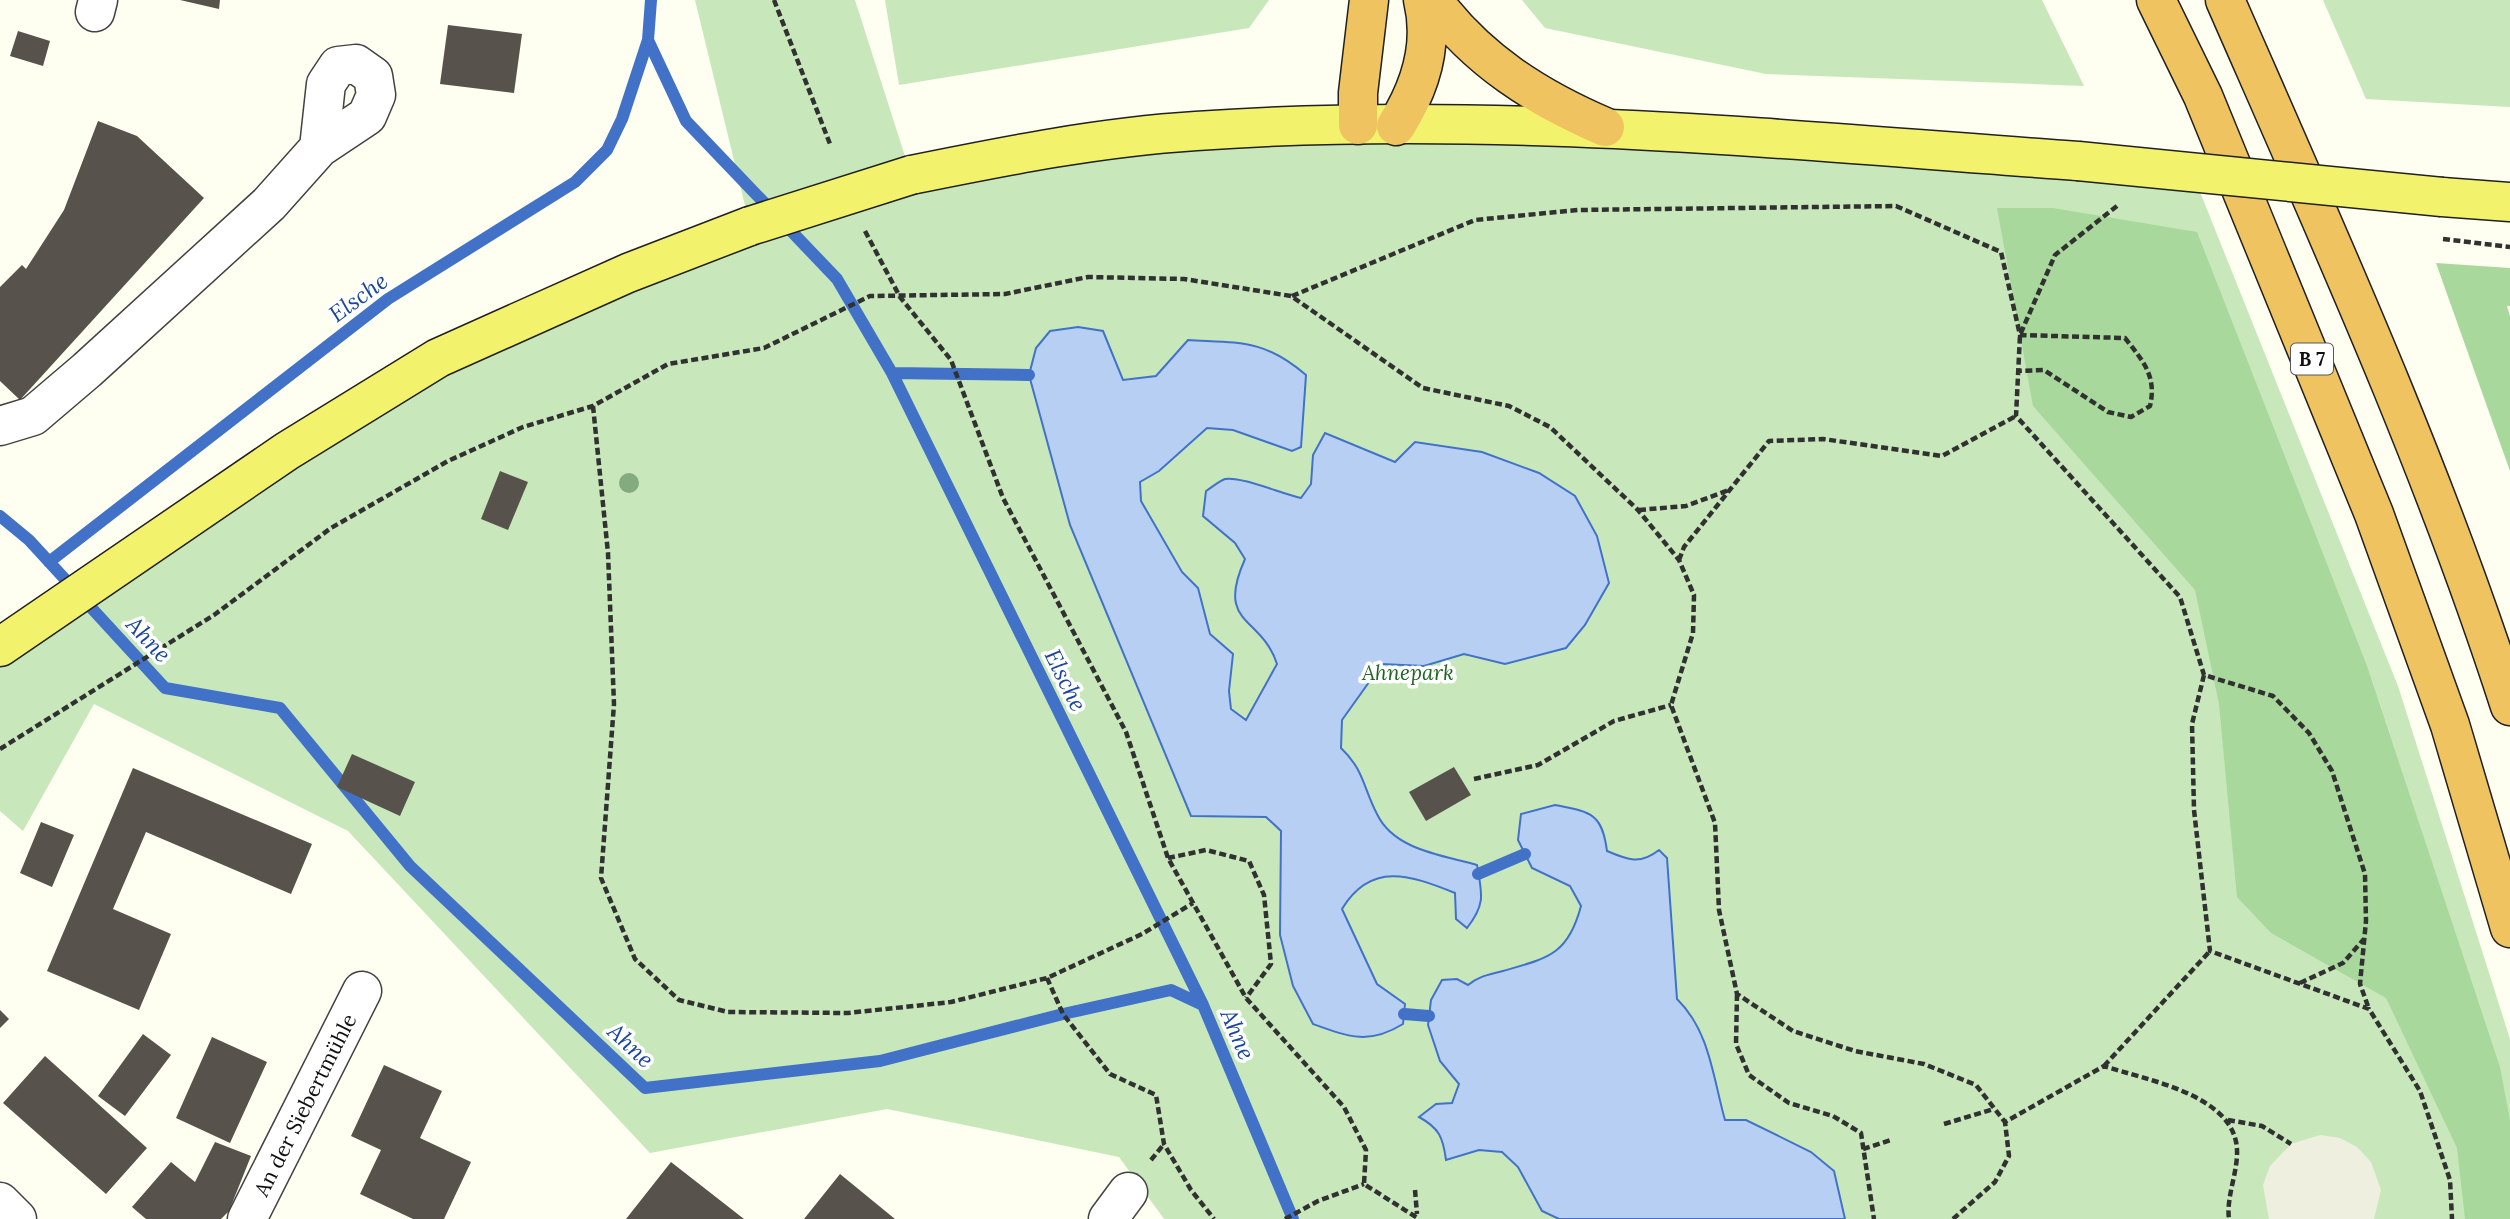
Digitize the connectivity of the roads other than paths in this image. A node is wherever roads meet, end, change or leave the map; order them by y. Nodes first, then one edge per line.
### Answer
1 (1369, 0) edge
2 (1423, 0) edge
3 (1433, 0) edge
4 (2155, 0) edge
5 (2225, 0) edge
6 (1358, 125) junction
7 (1396, 126) junction
8 (1605, 127) junction
9 (319, 148) dead end
10 (2510, 202) edge
11 (0, 426) edge
12 (0, 647) edge
13 (2510, 706) edge
14 (2510, 928) edge
15 (362, 991) dead end
16 (0, 1202) edge
17 (17, 1219) edge
18 (247, 1219) edge

1 - 6 highway
2 - 7 highway
3 - 8 highway
4 - 14 highway, B 7
5 - 13 highway
6 - 7 main road
6 - 12 main road, bridge
7 - 8 main road
8 - 10 main road, bridge
9 - 11 street
15 - 18 street, An der Siebertmühle
16 - 17 street

